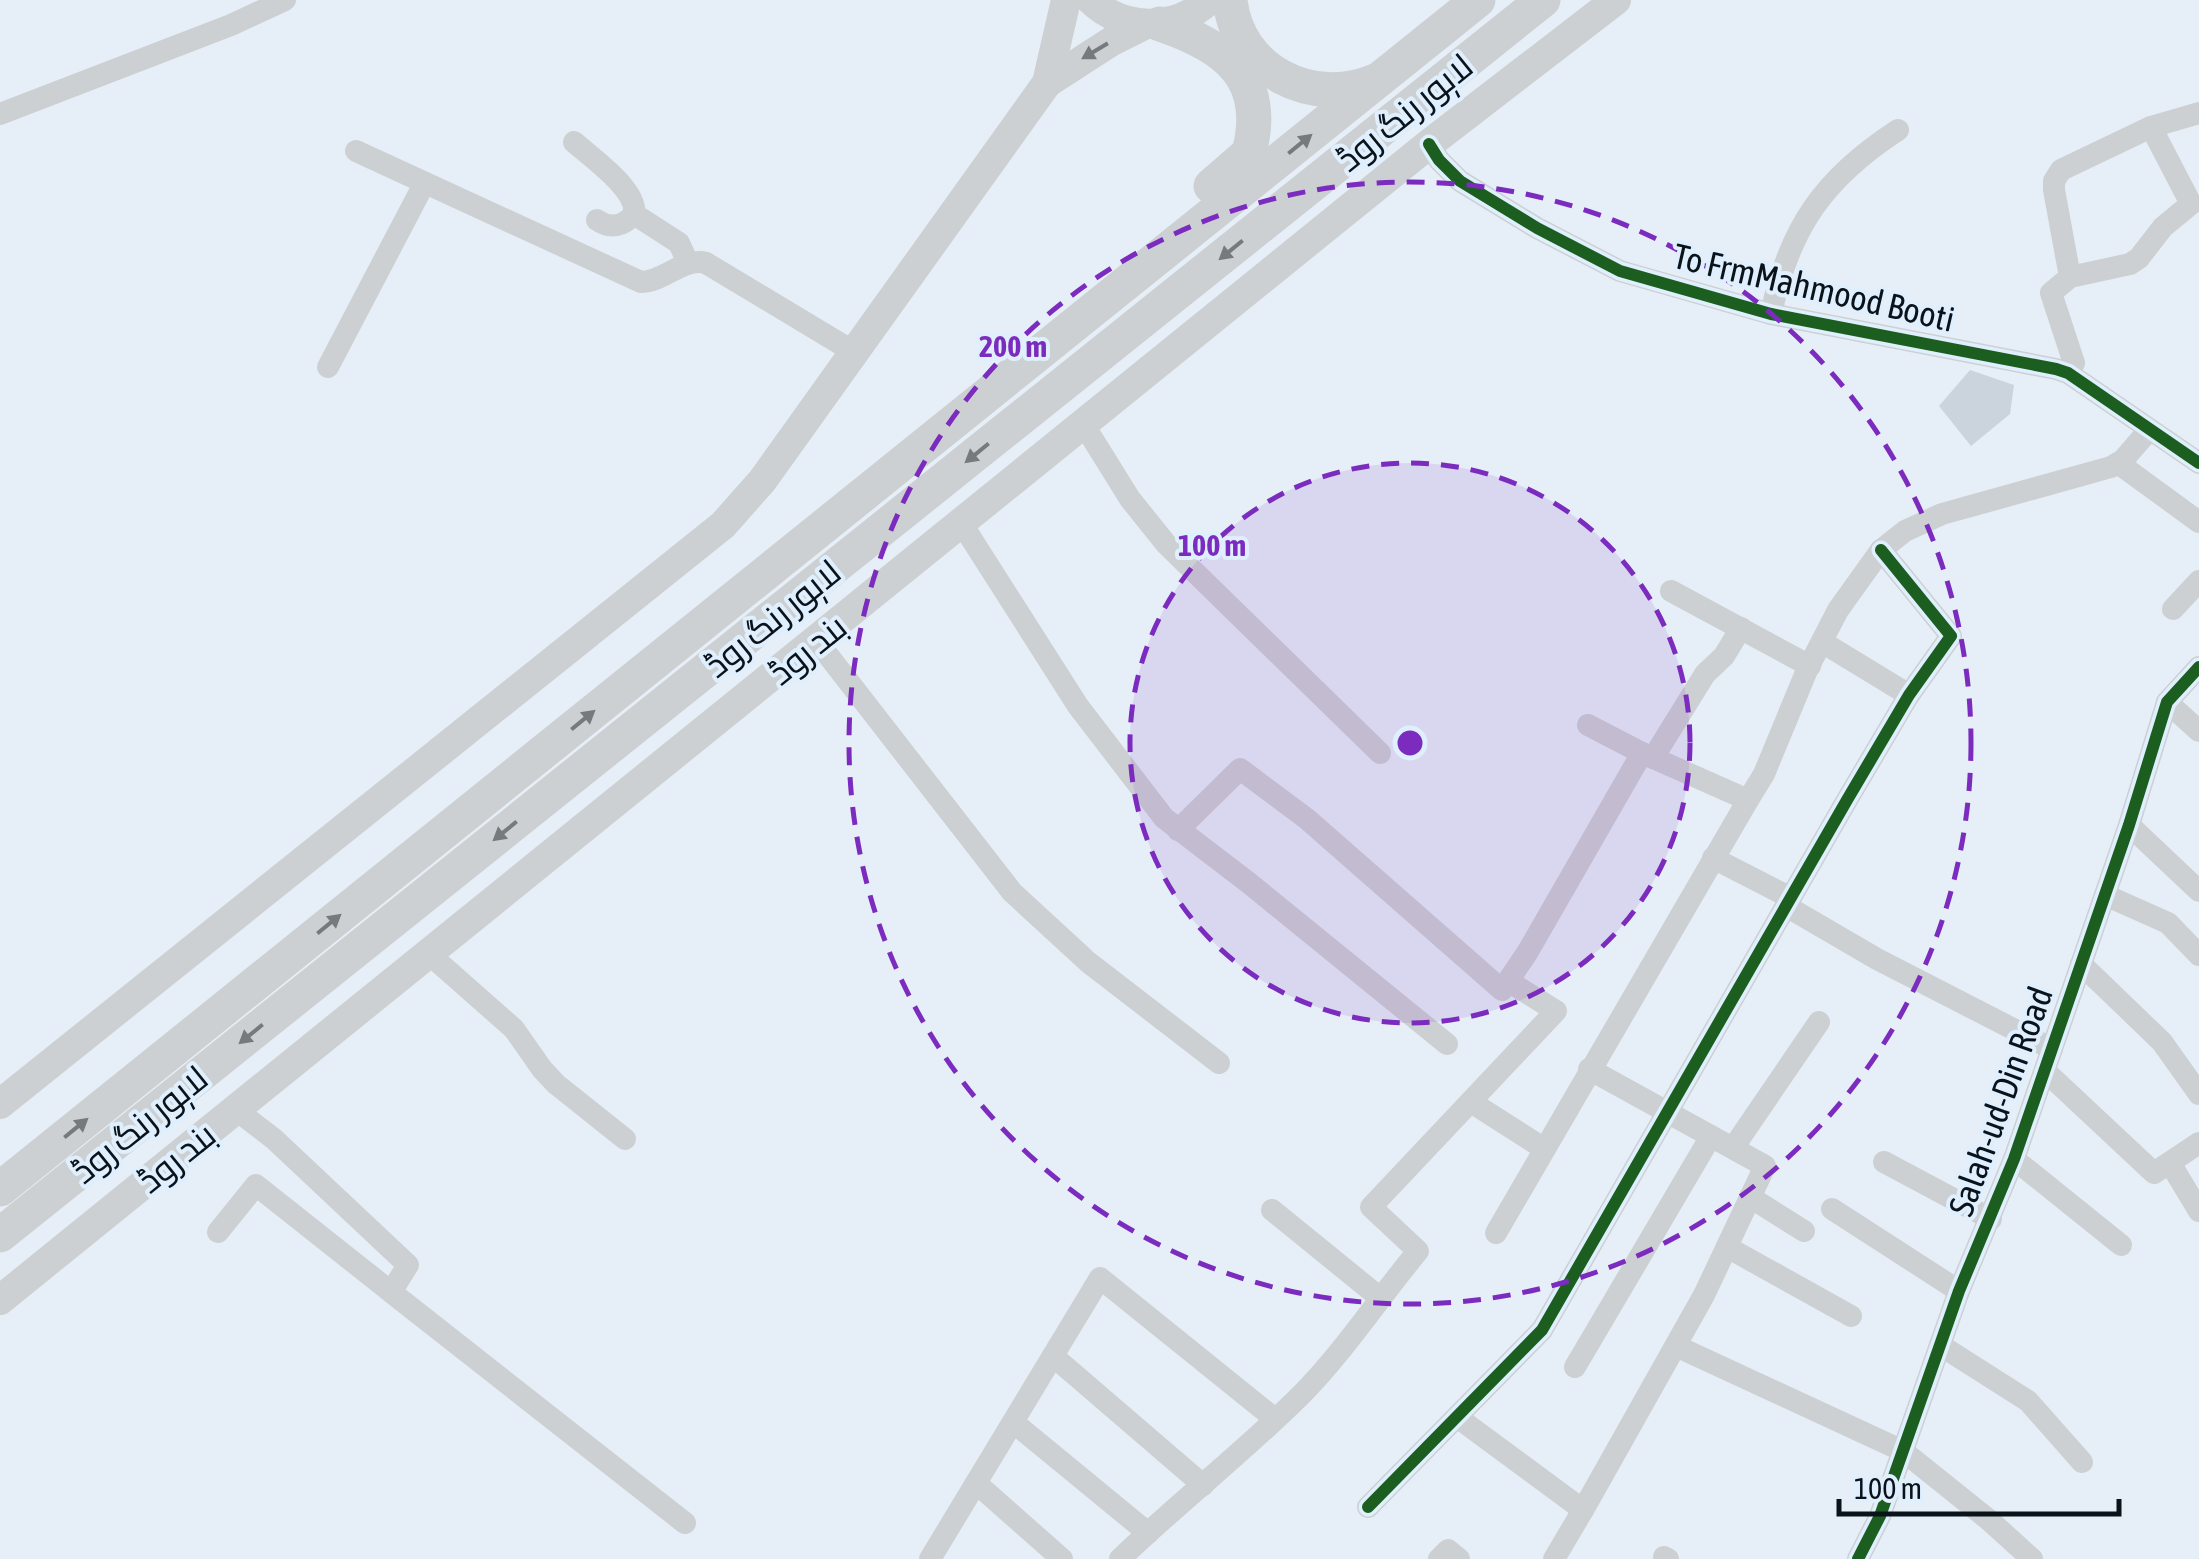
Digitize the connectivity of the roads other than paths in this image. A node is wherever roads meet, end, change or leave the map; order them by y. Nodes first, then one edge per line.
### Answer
1 (285, 0) edge
2 (1066, 0) edge
3 (1091, 0) edge
4 (1210, 0) edge
5 (1230, 0) edge
6 (1478, 0) edge
7 (1616, 0) edge
8 (1542, 2) edge
9 (1153, 24) junction
10 (1386, 75) junction
11 (1046, 83) junction
12 (2199, 113) edge
13 (0, 114) edge
14 (2151, 127) junction
15 (1898, 130) dead end
16 (574, 142) dead end
17 (1429, 144) junction
18 (356, 151) dead end
19 (424, 184) junction
20 (634, 214) junction
21 (596, 220) dead end
22 (688, 263) junction
23 (2070, 277) junction
24 (1770, 314) junction
25 (854, 352) junction
26 (328, 367) dead end
27 (2068, 373) junction
28 (1084, 426) junction
29 (2149, 430) junction
30 (2198, 461) edge
31 (2118, 462) junction
32 (2199, 522) edge
33 (962, 524) junction
34 (824, 526) junction
35 (1881, 550) junction
36 (2199, 580) edge
37 (1671, 590) dead end
38 (2173, 610) dead end
39 (1740, 628) junction
40 (817, 641) junction
41 (1822, 642) junction
42 (1810, 666) junction
43 (2199, 667) edge
44 (1909, 696) junction
45 (2167, 702) junction
46 (1588, 725) dead end
47 (2199, 731) edge
48 (1380, 753) dead end
49 (1648, 756) junction
50 (1748, 800) junction
51 (2129, 824) junction
52 (1178, 830) junction
53 (1713, 858) junction
54 (2199, 891) edge
55 (2105, 896) junction
56 (1788, 902) junction
57 (429, 954) junction
58 (2199, 955) edge
59 (2081, 964) junction
60 (1508, 981) junction
61 (1819, 1022) dead end
62 (1447, 1044) dead end
63 (2048, 1060) junction
64 (1219, 1062) dead end
65 (1589, 1069) junction
66 (2199, 1094) edge
67 (1471, 1102) junction
68 (0, 1104) edge
69 (235, 1109) junction
70 (1668, 1112) junction
71 (1711, 1136) junction
72 (625, 1140) dead end
73 (2199, 1143) edge
74 (1544, 1148) junction
75 (1733, 1148) junction
76 (2014, 1159) junction
77 (1884, 1162) dead end
78 (2170, 1163) junction
79 (0, 1188) edge
80 (1750, 1197) junction
81 (1832, 1209) dead end
82 (1272, 1210) dead end
83 (2199, 1210) edge
84 (1991, 1218) junction
85 (1804, 1231) dead end
86 (218, 1232) dead end
87 (1496, 1233) dead end
88 (0, 1235) edge
89 (2122, 1245) dead end
90 (1727, 1247) junction
91 (1959, 1290) junction
92 (391, 1292) junction
93 (1379, 1297) junction
94 (0, 1300) edge
95 (1851, 1316) dead end
96 (1940, 1345) junction
97 (1676, 1346) junction
98 (1052, 1356) junction
99 (1575, 1367) dead end
100 (1276, 1418) junction
101 (1456, 1418) junction
102 (1013, 1422) junction
103 (1903, 1451) junction
104 (2082, 1462) dead end
105 (976, 1483) junction
106 (1203, 1484) junction
107 (1368, 1507) dead end
108 (1583, 1510) junction
109 (684, 1523) dead end
110 (1148, 1533) junction
111 (939, 1555) edge
112 (1062, 1559) edge
113 (1120, 1559) edge
114 (1439, 1559) edge
115 (1459, 1559) edge
116 (1554, 1559) edge
117 (1858, 1559) edge
118 (2032, 1559) edge

1 - 13 street
2 - 11 main road
3 - 9 main road
4 - 9 main road
5 - 10 highway
6 - 10 highway, لاہور رنگ روڈ
7 - 17 main road, بند روڈ
8 -> 88 highway, لاہور رنگ روڈ
9 -> 11 main road
9 - 34 highway
34 -> 10 highway, لاہور رنگ روڈ
11 - 25 main road
12 - 14 street
14 - 23 street
14 - 23 street
15 - 24 street
16 - 20 street
17 - 24 street, To FrmMahmood Booti
17 - 28 main road, بند روڈ
18 - 19 street
19 - 22 street
19 - 26 street
20 - 21 street
20 - 22 street
22 - 25 street
23 - 27 street
24 - 27 street, To FrmMahmood Booti
25 - 68 main road
27 - 29 street, To FrmMahmood Booti
28 - 33 main road, بند روڈ
28 - 48 street
29 - 30 street, To FrmMahmood Booti
29 - 31 street
31 - 32 street
31 - 35 street
33 - 40 main road, بند روڈ
33 - 52 street
79 -> 34 highway, لاہور رنگ روڈ
35 - 41 street
35 - 44 street
36 - 38 street
37 - 39 street
39 - 42 street
39 - 49 street
40 - 57 main road, بند روڈ
40 - 64 street
41 - 42 street
41 - 44 street
42 - 50 street
43 - 45 street, Salah-ud-Din Road
44 - 56 street
45 - 47 street
45 - 51 street, Salah-ud-Din Road
46 - 49 street
49 - 50 street
49 - 60 street
50 - 53 street
51 - 54 street
51 - 55 street, Salah-ud-Din Road
52 - 60 street
52 - 62 street
53 - 56 street
53 - 65 street
55 - 58 street
55 - 59 street, Salah-ud-Din Road
56 - 63 street
56 - 70 street
57 - 69 main road, بند روڈ
57 - 72 street
59 - 63 street, Salah-ud-Din Road
59 - 66 street
60 - 67 street
61 - 75 street
63 - 76 street, Salah-ud-Din Road
63 - 78 street
65 - 70 street
65 - 74 street
67 - 74 street
67 - 93 street
69 - 92 street
69 - 94 main road, بند روڈ
70 - 71 street
70 - 101 street
71 - 75 street
71 - 99 street
73 - 78 street
74 - 87 street
75 - 80 street
76 - 84 street, Salah-ud-Din Road
76 - 89 street
77 - 84 street
78 - 83 street
80 - 85 street
80 - 90 street
81 - 91 street
82 - 93 street
84 - 91 street, Salah-ud-Din Road
86 - 92 street
90 - 95 street
90 - 97 street
91 - 96 street, Salah-ud-Din Road
92 - 109 street
93 - 100 street
96 - 103 street, Salah-ud-Din Road
96 - 104 street
97 - 103 street
97 - 108 street
98 - 100 street
98 - 102 street
98 - 106 street
100 - 106 street
101 - 107 street
101 - 108 street
102 - 105 street
102 - 110 street
103 - 117 street, Salah-ud-Din Road
103 - 118 street
105 - 111 street
105 - 112 street
106 - 110 street
108 - 116 street
110 - 113 street
114 - 115 street

